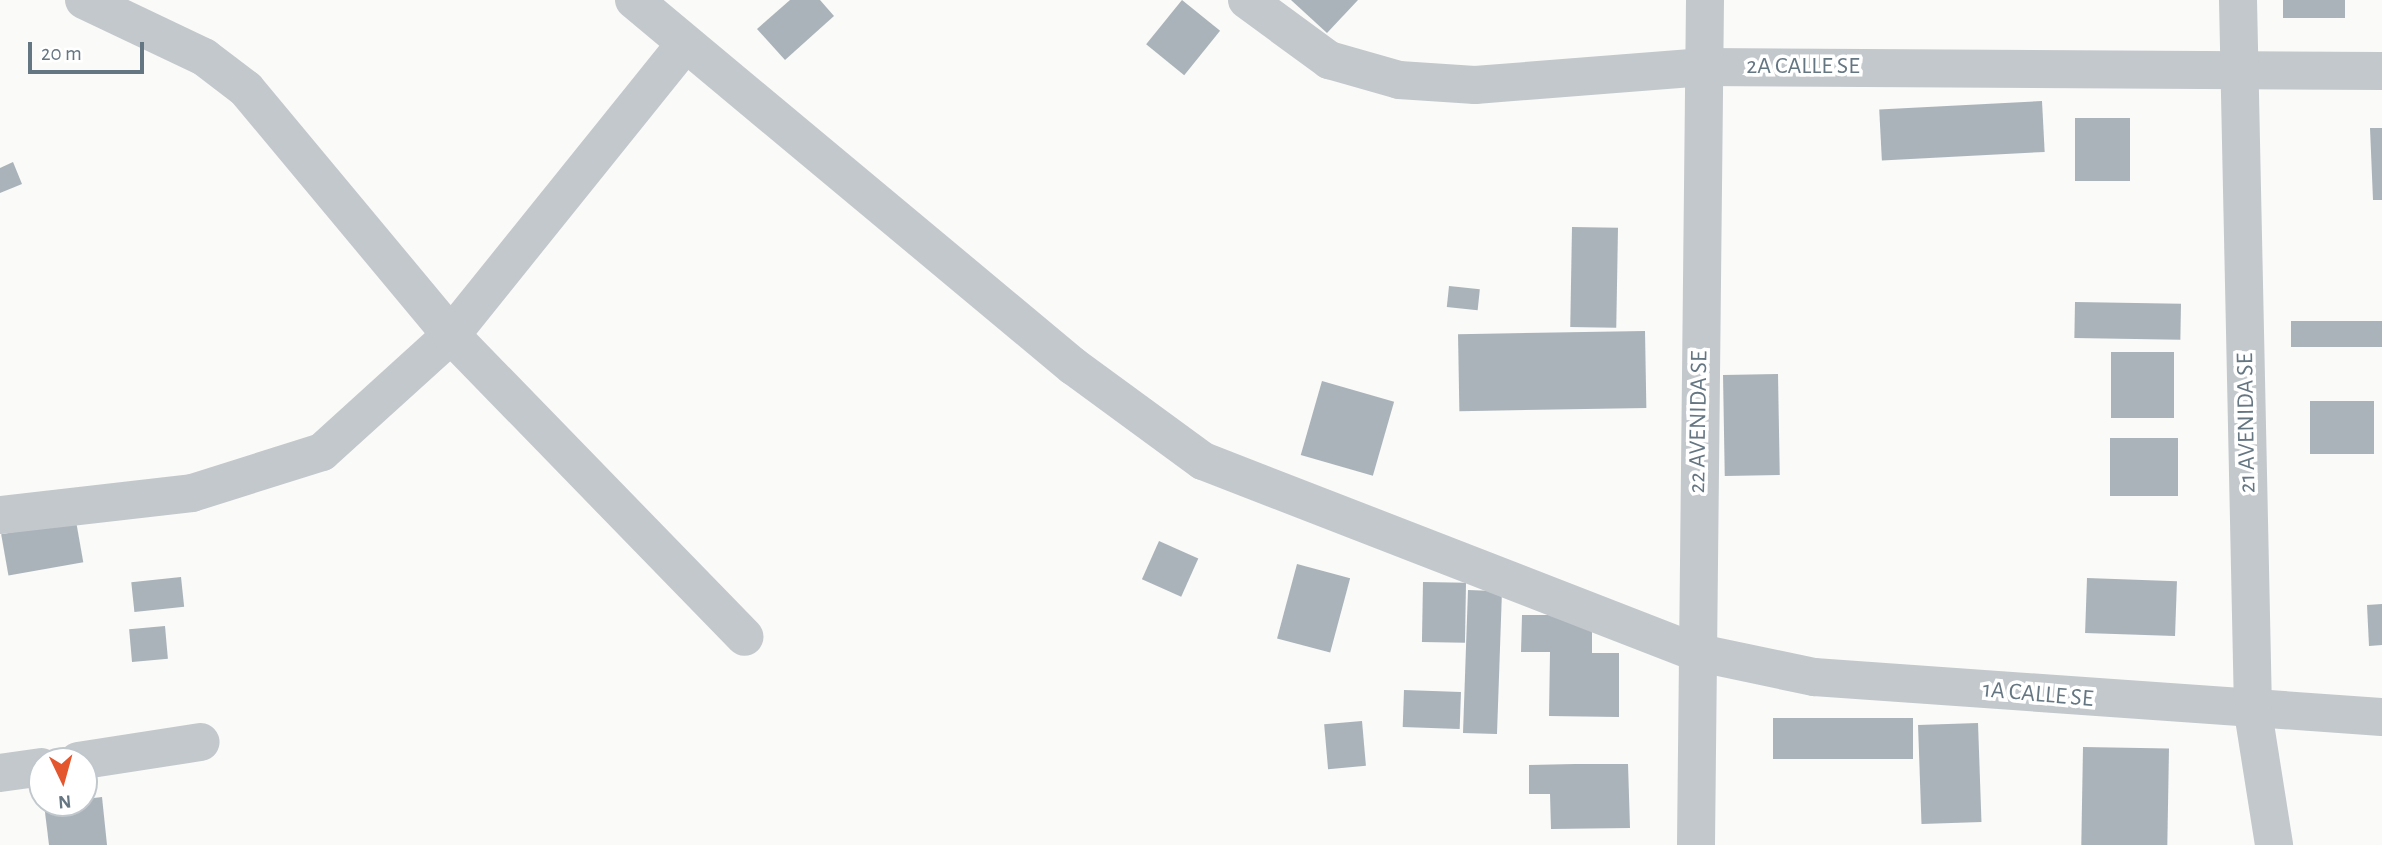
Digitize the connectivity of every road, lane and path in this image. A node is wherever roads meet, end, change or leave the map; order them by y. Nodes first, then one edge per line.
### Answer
1 (84, 0) edge
2 (634, 0) edge
3 (1247, 0) edge
4 (1705, 0) edge
5 (2238, 0) edge
6 (684, 45) junction
7 (1704, 67) junction
8 (2239, 70) junction
9 (2382, 71) edge
10 (451, 335) junction
11 (0, 515) edge
12 (746, 637) dead end
13 (1695, 652) junction
14 (2253, 712) junction
15 (2382, 717) edge
16 (201, 742) dead end
17 (98, 758) edge
18 (28, 769) edge
19 (0, 774) edge
20 (1696, 845) edge
21 (2274, 845) edge

1 - 10 street
2 - 6 street, 1A CALLE SE
3 - 7 street, 2A CALLE SE
4 - 7 street, 22 AVENIDA SE
5 - 8 street, 21 AVENIDA SE
6 - 10 street
6 - 13 street, 1A CALLE SE
7 - 8 street, 2A CALLE SE
7 - 13 street, 22 AVENIDA SE
8 - 9 street, 2A CALLE SE
8 - 14 street, 21 AVENIDA SE
10 - 11 street
10 - 12 street
13 - 14 street, 1A CALLE SE
13 - 20 street, 22 AVENIDA SE
14 - 15 street, 1A CALLE SE
14 - 21 street, 21 AVENIDA SE
16 - 17 street
18 - 19 street

